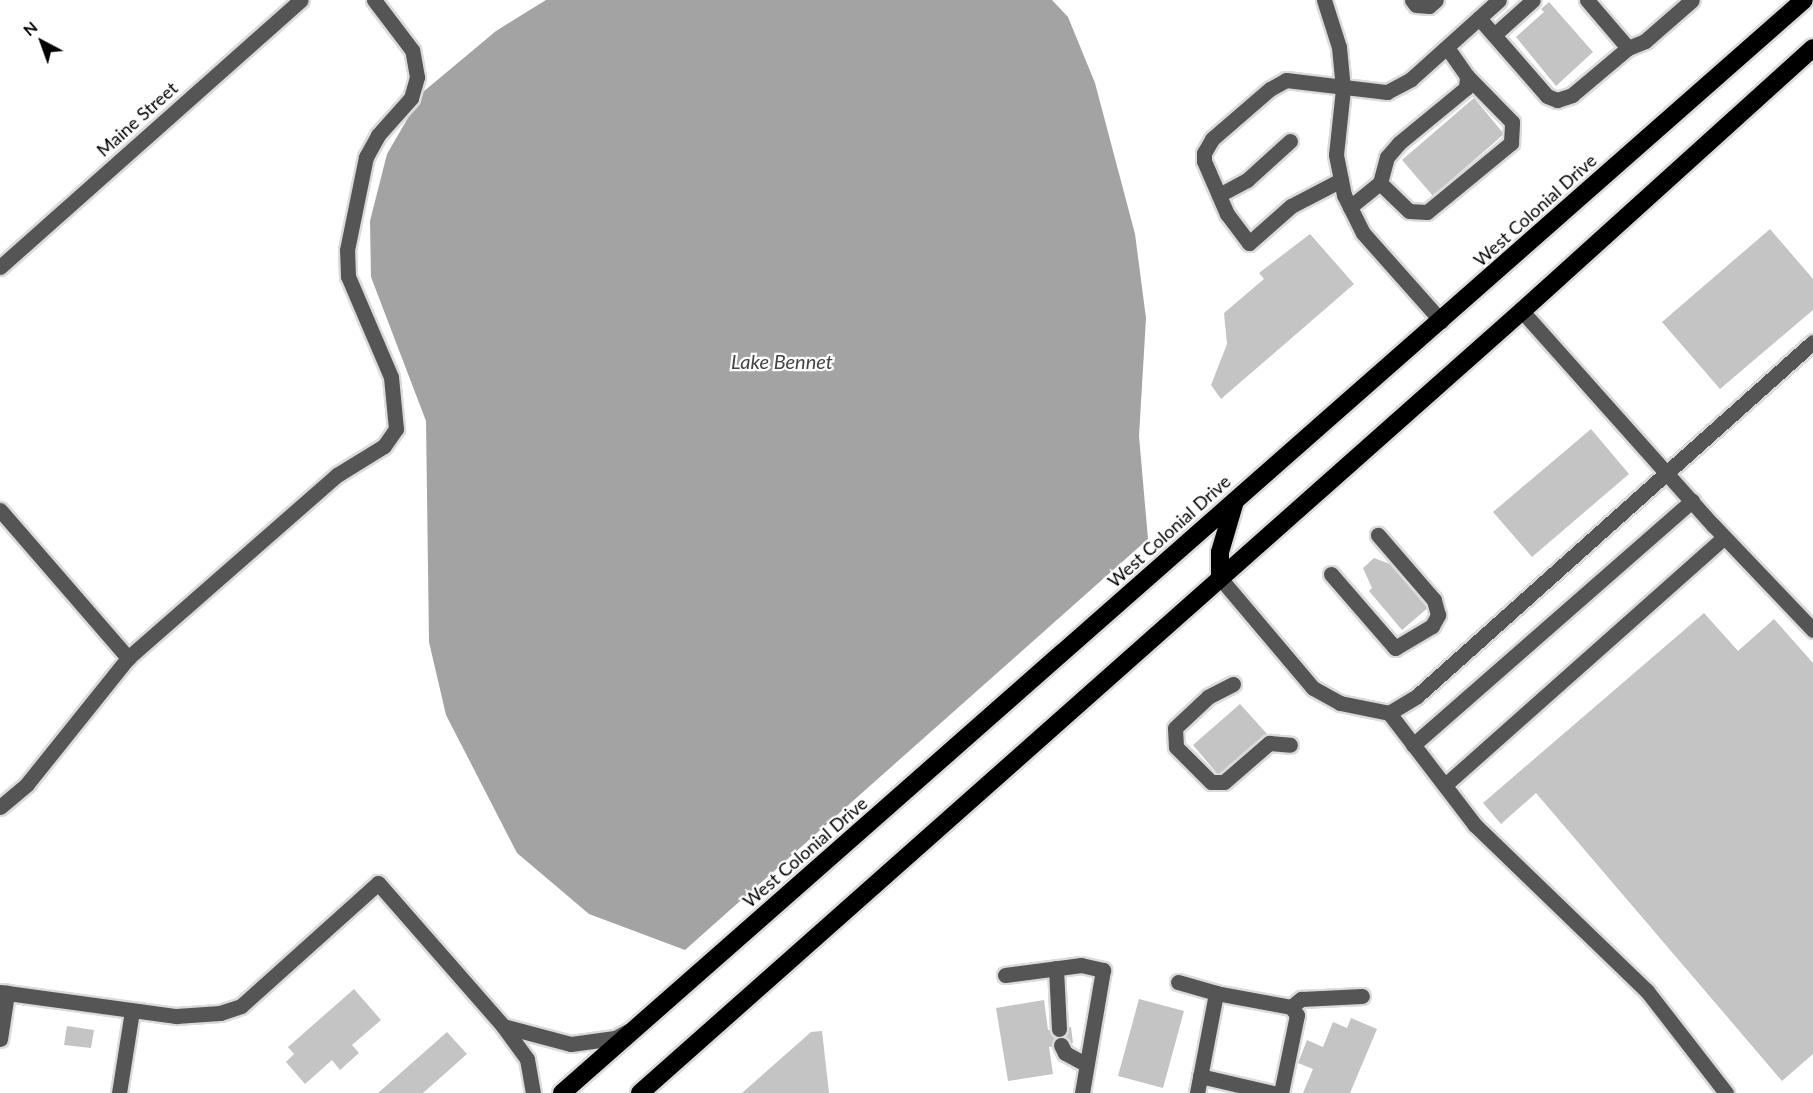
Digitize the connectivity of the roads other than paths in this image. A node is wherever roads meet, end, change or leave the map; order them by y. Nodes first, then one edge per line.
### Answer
1 (301, 0) edge
2 (374, 0) edge
3 (1324, 0) edge
4 (1412, 0) edge
5 (1436, 0) edge
6 (1499, 0) edge
7 (1533, 0) edge
8 (1587, 0) edge
9 (1692, 0) edge
10 (1804, 0) edge
11 (1479, 18) junction
12 (1494, 35) junction
13 (1447, 47) junction
14 (1628, 48) junction
15 (1813, 48) edge
16 (1467, 76) junction
17 (1343, 89) junction
18 (1290, 141) dead end
19 (1341, 180) junction
20 (1380, 183) junction
21 (1219, 195) junction
22 (1350, 207) junction
23 (0, 267) edge
24 (1522, 311) junction
25 (1441, 321) junction
26 (1813, 342) edge
27 (1667, 473) junction
28 (1235, 501) junction
29 (1692, 501) junction
30 (0, 510) edge
31 (1378, 535) dead end
32 (1724, 537) junction
33 (1331, 574) dead end
34 (1220, 578) junction
35 (1813, 630) edge
36 (128, 658) junction
37 (1233, 684) dead end
38 (1389, 713) junction
39 (1413, 744) junction
40 (1290, 745) dead end
41 (1445, 785) junction
42 (0, 807) edge
43 (1056, 968) junction
44 (1005, 975) dead end
45 (1178, 982) dead end
46 (4, 992) edge
47 (1216, 993) junction
48 (1362, 996) dead end
49 (1291, 1007) junction
50 (132, 1011) junction
51 (639, 1024) junction
52 (503, 1026) junction
53 (1059, 1029) dead end
54 (0, 1039) edge
55 (1061, 1046) dead end
56 (1086, 1064) junction
57 (1200, 1076) junction
58 (118, 1093) edge
59 (533, 1093) edge
60 (562, 1093) edge
61 (640, 1093) edge
62 (1082, 1093) edge
63 (1197, 1093) edge
64 (1273, 1093) edge
65 (1281, 1093) edge
66 (1726, 1093) edge

1 - 23 street, Maine Street
2 - 36 street
3 - 17 street
4 - 5 street
6 - 11 street
7 - 12 street
8 - 14 street
9 - 14 street
10 - 25 highway, West Colonial Drive
11 - 12 street
11 - 13 street
12 - 14 street
13 - 16 street
13 - 17 street
15 - 24 highway
16 - 20 street
16 - 20 street
17 - 19 street
17 - 21 street
18 - 21 street
19 - 21 street
19 - 22 street
20 - 22 street
22 - 25 street
24 - 27 street
24 - 34 highway
25 - 28 highway, West Colonial Drive
26 - 27 street
27 - 29 street
27 - 38 street
28 - 34 highway
28 - 51 highway, West Colonial Drive
29 - 32 street
29 - 39 street
30 - 36 street
31 - 33 street
32 - 35 street
32 - 41 street
34 - 38 street
34 - 61 highway
36 - 42 street
37 - 40 street
38 - 39 street
39 - 41 street
41 - 66 street
43 - 44 street
43 - 53 street
43 - 56 street
45 - 47 street
46 - 50 street
46 - 54 street
47 - 49 street
47 - 57 street
48 - 49 street
49 - 65 street
50 - 52 street
50 - 58 street
51 - 52 street
51 - 60 highway, West Colonial Drive
52 - 59 street
55 - 56 street
56 - 62 street
57 - 63 street
57 - 64 street

